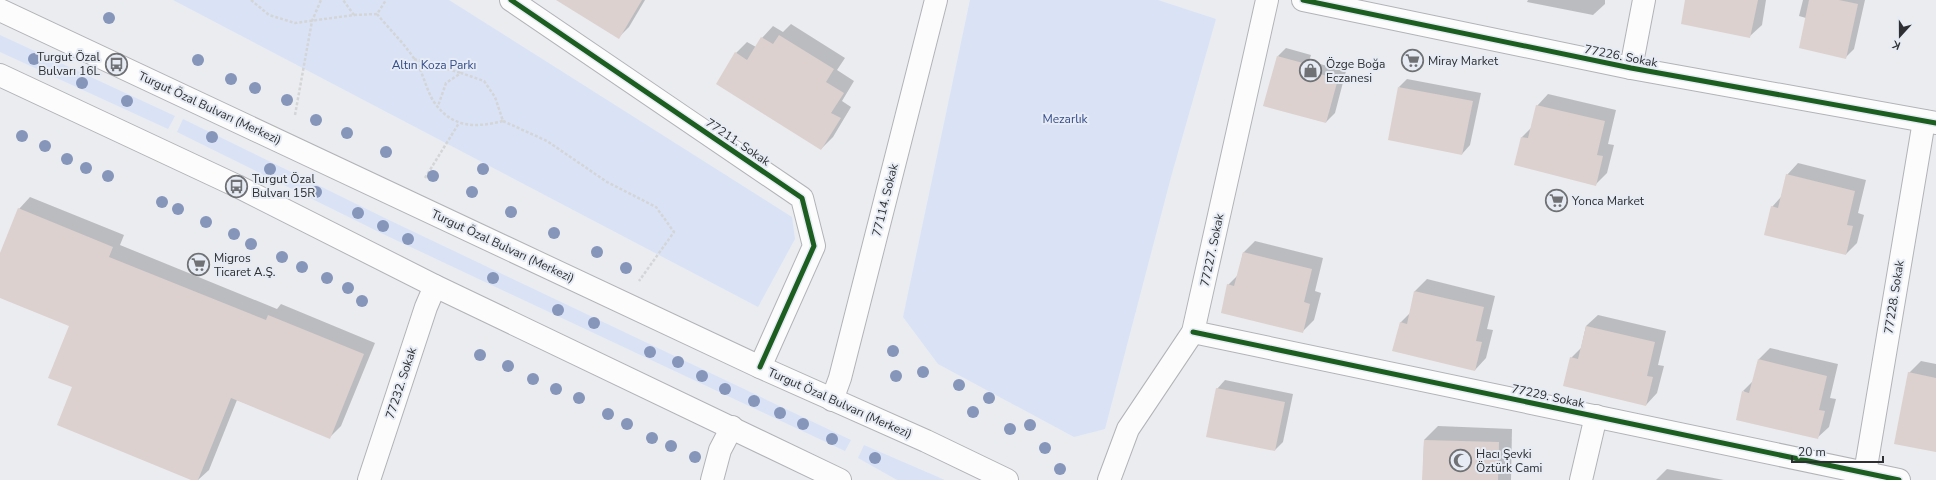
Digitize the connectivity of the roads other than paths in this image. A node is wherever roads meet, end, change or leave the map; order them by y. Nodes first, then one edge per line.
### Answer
1 (511, 0) edge
2 (936, 0) edge
3 (1267, 0) edge
4 (1303, 0) edge
5 (1644, 0) edge
6 (0, 10) edge
7 (1631, 68) junction
8 (0, 75) edge
9 (1930, 122) edge
10 (435, 286) junction
11 (1193, 332) junction
12 (760, 367) junction
13 (832, 400) junction
14 (1596, 416) junction
15 (732, 427) junction
16 (1865, 473) junction
17 (369, 480) edge
18 (712, 480) edge
19 (840, 480) edge
20 (1007, 480) edge
21 (1109, 480) edge
22 (1581, 480) edge
23 (1899, 480) edge

1 - 12 street, 77211. Sokak
2 - 13 street, 77114. Sokak
3 - 11 street, 77227. Sokak
4 - 7 street, 77226. Sokak
5 - 7 street
6 - 12 street, Turgut Özal Bulvarı (Merkezi)
7 - 9 street, 77226. Sokak
8 - 10 street
9 - 16 street, 77228. Sokak
10 - 15 street
10 - 17 street, 77232. Sokak
11 - 14 street, 77229. Sokak
11 - 21 street, 77227. Sokak
12 - 13 street, Turgut Özal Bulvarı (Merkezi)
13 - 20 street, Turgut Özal Bulvarı (Merkezi)
14 - 16 street, 77229. Sokak
14 - 22 street
15 - 18 street
15 - 19 street
16 - 23 street, 77229. Sokak

